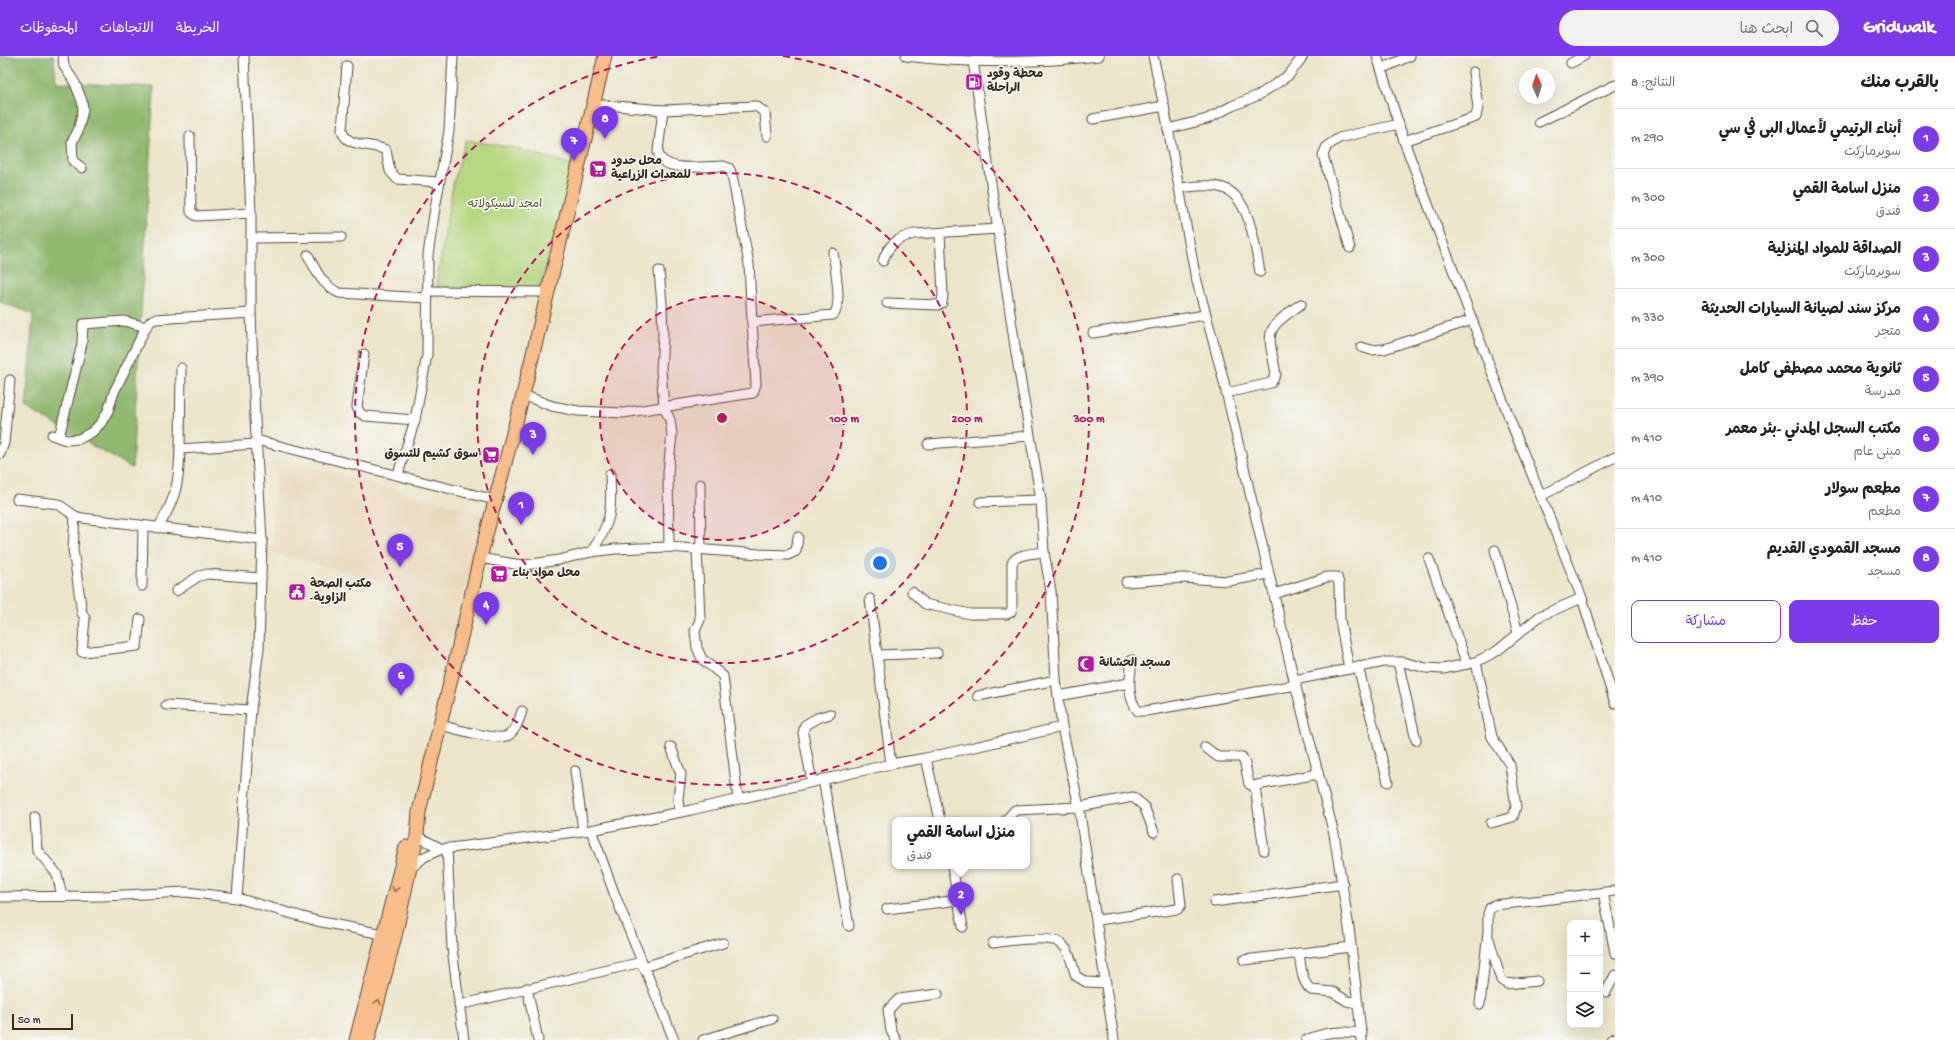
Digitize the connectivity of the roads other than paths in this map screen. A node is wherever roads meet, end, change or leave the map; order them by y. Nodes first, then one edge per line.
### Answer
1 (63, 56) edge
2 (244, 56) edge
3 (453, 56) edge
4 (906, 56) edge
5 (1100, 56) edge
6 (1153, 56) edge
7 (1303, 56) edge
8 (1377, 56) edge
9 (1410, 56) edge
10 (1584, 56) edge
11 (604, 57) edge
12 (973, 61) junction
13 (1571, 63) dead end
14 (347, 66) dead end
15 (1381, 69) junction
16 (1473, 72) dead end
17 (1615, 85) edge
18 (593, 104) junction
19 (1164, 106) junction
20 (663, 110) junction
21 (1093, 119) dead end
22 (1539, 122) dead end
23 (1399, 124) junction
24 (1168, 129) junction
25 (190, 136) dead end
26 (767, 136) dead end
27 (1404, 141) junction
28 (82, 168) dead end
29 (439, 182) junction
30 (1179, 188) junction
31 (251, 213) junction
32 (998, 229) junction
33 (940, 233) junction
34 (341, 237) dead end
35 (251, 238) junction
36 (1350, 248) dead end
37 (833, 253) dead end
38 (308, 255) dead end
39 (883, 261) dead end
40 (659, 271) dead end
41 (1260, 272) dead end
42 (548, 292) junction
43 (427, 295) junction
44 (887, 303) dead end
45 (1301, 304) dead end
46 (251, 313) junction
47 (1205, 315) junction
48 (1472, 320) junction
49 (752, 322) junction
50 (146, 327) junction
51 (1094, 333) dead end
52 (1361, 347) dead end
53 (364, 354) dead end
54 (181, 368) dead end
55 (10, 380) dead end
56 (1226, 393) junction
57 (523, 395) junction
58 (664, 407) junction
59 (415, 420) junction
60 (1029, 436) junction
61 (256, 442) junction
62 (928, 444) dead end
63 (180, 449) junction
64 (0, 454) edge
65 (1615, 457) edge
66 (398, 474) junction
67 (610, 474) dead end
68 (700, 484) dead end
69 (1541, 496) junction
70 (17, 499) dead end
71 (495, 500) junction
72 (1041, 500) junction
73 (980, 502) dead end
74 (75, 516) junction
75 (143, 526) junction
76 (158, 528) junction
77 (798, 537) dead end
78 (262, 540) junction
79 (669, 547) junction
80 (699, 548) junction
81 (1495, 550) dead end
82 (591, 552) junction
83 (1044, 552) junction
84 (480, 558) junction
85 (1429, 559) dead end
86 (1269, 574) junction
87 (261, 578) junction
88 (1126, 582) dead end
89 (142, 586) dead end
90 (176, 591) dead end
91 (912, 592) dead end
92 (1274, 594) junction
93 (1582, 598) junction
94 (870, 599) dead end
95 (140, 619) dead end
96 (1518, 633) junction
97 (937, 653) dead end
98 (877, 655) junction
99 (1132, 660) dead end
100 (1398, 662) junction
101 (1476, 662) junction
102 (1467, 664) junction
103 (1358, 667) junction
104 (1349, 669) junction
105 (1056, 680) junction
106 (1129, 683) junction
107 (1295, 683) junction
108 (978, 696) dead end
109 (1058, 696) junction
110 (1615, 703) edge
111 (166, 705) dead end
112 (251, 710) junction
113 (522, 711) dead end
114 (830, 714) dead end
115 (440, 725) junction
116 (1062, 727) junction
117 (1416, 740) dead end
118 (1205, 746) dead end
119 (671, 747) dead end
120 (926, 758) junction
121 (891, 764) junction
122 (575, 771) dead end
123 (1318, 774) junction
124 (823, 779) junction
125 (812, 782) junction
126 (1388, 782) dead end
127 (1255, 787) junction
128 (738, 799) junction
129 (1079, 807) junction
130 (419, 812) junction
131 (680, 812) junction
132 (35, 817) dead end
133 (939, 817) edge
134 (1008, 817) edge
135 (1491, 823) dead end
136 (587, 830) junction
137 (1154, 832) dead end
138 (417, 836) junction
139 (444, 848) junction
140 (1264, 850) dead end
141 (953, 869) edge
142 (410, 870) junction
143 (1178, 879) dead end
144 (1343, 884) junction
145 (1615, 891) edge
146 (1603, 892) junction
147 (62, 896) junction
148 (0, 897) edge
149 (237, 898) junction
150 (959, 900) junction
151 (1214, 902) dead end
152 (888, 910) dead end
153 (1097, 920) junction
154 (849, 926) dead end
155 (963, 927) dead end
156 (1488, 934) junction
157 (389, 936) junction
158 (723, 943) dead end
159 (993, 943) dead end
160 (1352, 947) junction
161 (1298, 953) junction
162 (1615, 953) edge
163 (1244, 960) dead end
164 (643, 965) junction
165 (1615, 975) edge
166 (1538, 981) dead end
167 (1106, 983) junction
168 (527, 988) junction
169 (1606, 992) dead end
170 (938, 994) dead end
171 (1358, 1003) junction
172 (1480, 1004) dead end
173 (459, 1005) junction
174 (772, 1019) dead end
175 (366, 1032) edge
176 (1362, 1036) edge
177 (1615, 1038) edge
178 (356, 1040) edge
179 (464, 1040) edge
180 (538, 1040) edge
181 (674, 1040) edge
182 (703, 1040) edge
183 (896, 1040) edge
184 (1114, 1040) edge
185 (1306, 1040) edge
186 (1612, 1040) edge

1 - 28 street
2 - 31 street
3 - 29 street
4 - 12 street
5 - 12 street
6 - 19 street
7 - 24 street
8 - 15 street
9 - 15 street
10 - 13 street
11 - 18 highway
12 - 32 street
14 - 29 street
15 - 23 street
16 - 27 street
17 - 22 street
18 - 20 street
18 - 42 highway
19 - 21 street
19 - 24 street
20 - 26 street
20 - 49 street
23 - 27 street
23 - 36 street
24 - 30 street
25 - 31 street
27 - 48 street
29 - 43 street
30 - 41 street
30 - 47 street
31 - 35 street
32 - 33 street
32 - 60 street
33 - 39 street
33 - 44 street
34 - 35 street
35 - 46 street
37 - 49 street
38 - 43 street
40 - 58 street
42 - 43 street
42 - 57 highway
43 - 59 street
45 - 56 street
46 - 50 street
46 - 61 street
47 - 51 street
47 - 56 street
48 - 52 street
48 - 69 street
49 - 58 street
50 - 50 street
53 - 59 street
54 - 63 street
55 - 64 street
56 - 86 street
57 - 58 street
57 - 71 highway
58 - 79 street
59 - 66 street
60 - 62 street
60 - 72 street
61 - 63 street
61 - 66 street
61 - 78 street
63 - 76 street
65 - 69 street
66 - 71 street
67 - 82 street
68 - 80 street
69 - 93 street
70 - 74 street
71 - 84 highway
72 - 73 street
72 - 83 street
74 - 75 street
74 - 95 street
75 - 76 street
75 - 89 street
76 - 78 street
77 - 80 street
78 - 87 street
79 - 80 street
79 - 82 street
80 - 128 street
81 - 96 street
82 - 84 street
83 - 91 street
83 - 105 street
84 - 115 highway
85 - 102 street
86 - 88 street
86 - 92 street
87 - 90 street
87 - 112 street
92 - 104 street
92 - 107 street
93 - 96 street
93 - 110 street
94 - 98 street
96 - 101 street
97 - 98 street
98 - 121 street
99 - 106 street
100 - 102 street
100 - 103 street
100 - 117 street
101 - 102 street
101 - 135 street
103 - 104 street
103 - 126 street
104 - 107 street
105 - 108 street
105 - 109 street
106 - 107 street
106 - 109 street
107 - 123 street
109 - 116 street
111 - 112 street
112 - 149 street
113 - 115 street
114 - 125 street
115 - 130 highway
116 - 120 street
116 - 129 street
118 - 127 street
119 - 131 street
120 - 121 street
120 - 133 street
121 - 124 street
122 - 136 street
123 - 127 street
123 - 144 street
124 - 125 street
124 - 154 street
125 - 128 street
127 - 140 street
128 - 131 street
129 - 134 street
129 - 137 street
129 - 153 street
130 - 138 highway
130 -> 157 highway
131 - 136 street
132 - 147 street
136 - 139 street
136 - 164 street
138 - 139 street
138 - 142 highway
139 - 142 street
139 - 173 street
141 - 150 street
142 - 157 highway
143 - 153 street
144 - 151 street
144 - 160 street
145 - 146 street
146 - 156 street
146 - 162 street
147 - 148 street
147 - 149 street
149 - 157 street
150 - 152 street
150 - 155 street
153 - 167 street
156 - 166 street
156 - 172 street
157 - 175 highway
158 - 164 street
159 - 167 street
160 - 161 street
160 - 171 street
161 - 163 street
161 - 171 street
164 - 168 street
164 - 181 street
165 - 169 street
167 - 184 street
168 - 173 street
168 - 180 street
170 - 183 street
171 - 176 street
173 - 179 street
174 - 182 street
175 - 178 highway
176 - 185 street
177 - 186 street

